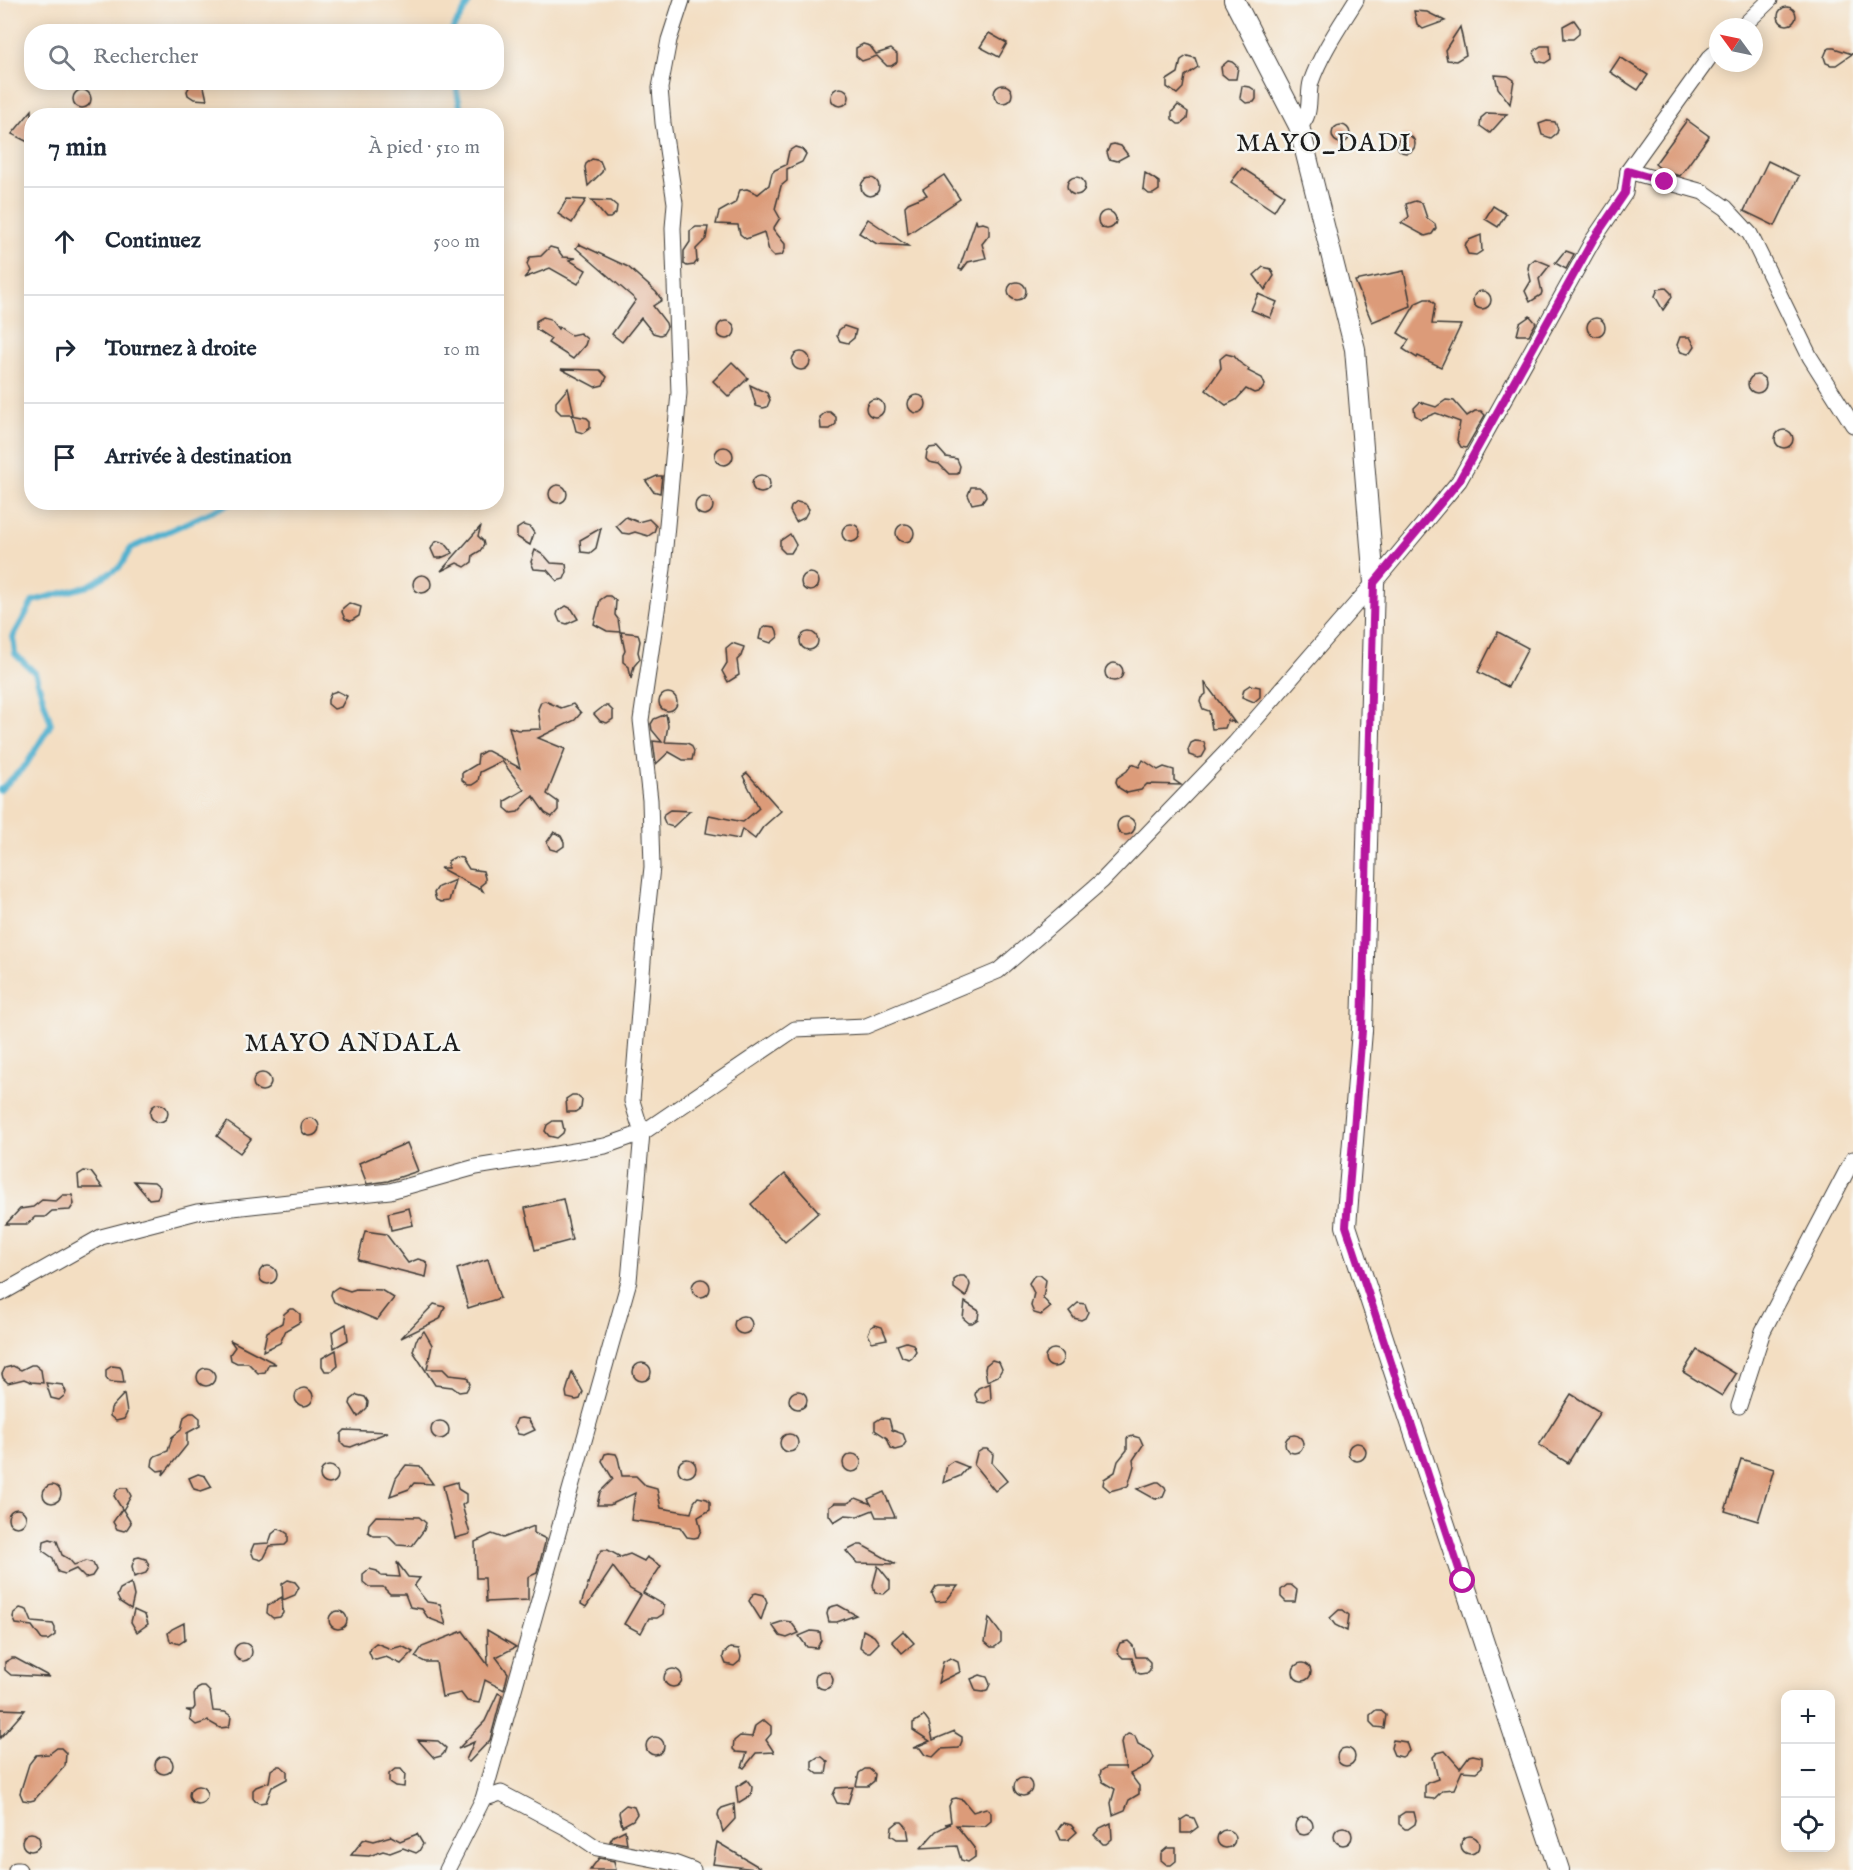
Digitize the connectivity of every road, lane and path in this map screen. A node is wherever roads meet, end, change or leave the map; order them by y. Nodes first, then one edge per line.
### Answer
1 (682, 0) edge
2 (1234, 0) edge
3 (1356, 0) edge
4 (1770, 0) edge
5 (1751, 18) edge
6 (1709, 58) edge
7 (1299, 126) junction
8 (1628, 171) junction
9 (1853, 425) edge
10 (1374, 583) junction
11 (642, 1133) junction
12 (1853, 1159) edge
13 (0, 1294) edge
14 (1739, 1406) dead end
15 (483, 1798) junction
16 (447, 1870) edge
17 (693, 1870) edge
18 (1558, 1870) edge

1 - 11 street
2 - 7 street
3 - 7 street
4 - 5 street
6 - 8 street
7 - 10 street
8 - 9 street
8 - 10 street
10 - 11 street
10 - 18 street
11 - 13 street
11 - 15 street
12 - 14 street
15 - 16 street
15 - 17 street

